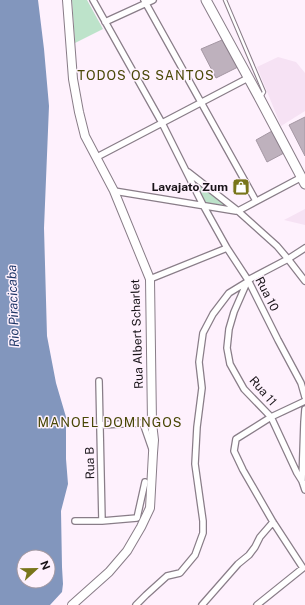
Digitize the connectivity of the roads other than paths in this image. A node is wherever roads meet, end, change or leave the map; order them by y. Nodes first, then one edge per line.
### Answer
1 (67, 0) edge
2 (93, 0) edge
3 (153, 0) edge
4 (206, 0) edge
5 (225, 0) edge
6 (145, 2) edge
7 (105, 22) junction
8 (248, 78) junction
9 (260, 99) junction
10 (202, 102) junction
11 (162, 123) junction
12 (97, 157) junction
13 (186, 170) junction
14 (303, 180) edge
15 (114, 191) junction
16 (256, 202) junction
17 (203, 205) junction
18 (238, 211) junction
19 (227, 248) junction
20 (305, 248) edge
21 (288, 258) junction
22 (150, 279) junction
23 (247, 281) junction
24 (305, 281) edge
25 (99, 381) dead end
26 (305, 397) edge
27 (305, 401) edge
28 (305, 409) edge
29 (271, 417) junction
30 (100, 425) junction
31 (153, 453) junction
32 (302, 481) junction
33 (145, 482) dead end
34 (305, 490) edge
35 (75, 521) dead end
36 (102, 521) junction
37 (273, 522) junction
38 (72, 605) edge
39 (136, 605) edge
40 (202, 605) edge
41 (257, 605) edge

1 - 12 main road, Rua Albert Scharlet
2 - 7 street, Rua 10
3 - 6 street
4 - 8 main road
5 - 9 lane
6 - 7 street
6 - 10 street
7 - 11 street, Rua 10
8 - 9 main road
8 - 10 street
9 - 14 main road
10 - 11 street
10 - 16 street
11 - 12 street
11 - 13 street, Rua 10
12 - 15 main road, Rua Albert Scharlet
13 - 17 street, Rua 10
13 - 18 street
14 - 16 street
15 - 17 street
15 - 22 main road, Rua Albert Scharlet
16 - 18 street
17 - 18 street
17 - 19 street, Rua 10
18 - 21 street
19 - 22 street
19 - 23 street, Rua 10
20 - 21 street
21 - 23 street
21 - 24 street
22 - 31 main road, Rua Albert Scharlet
23 - 26 street, Rua 10
23 - 29 street, Rua 11
23 - 39 street
25 - 30 street, Rua B
27 - 29 street
28 - 32 street
29 - 32 street, Rua 11
29 - 37 street
30 - 31 street
30 - 36 street, Rua B
31 - 38 main road, Rua Albert Scharlet
32 - 34 street, Rua 11
33 - 36 street
35 - 36 street
37 - 40 street
37 - 41 street

